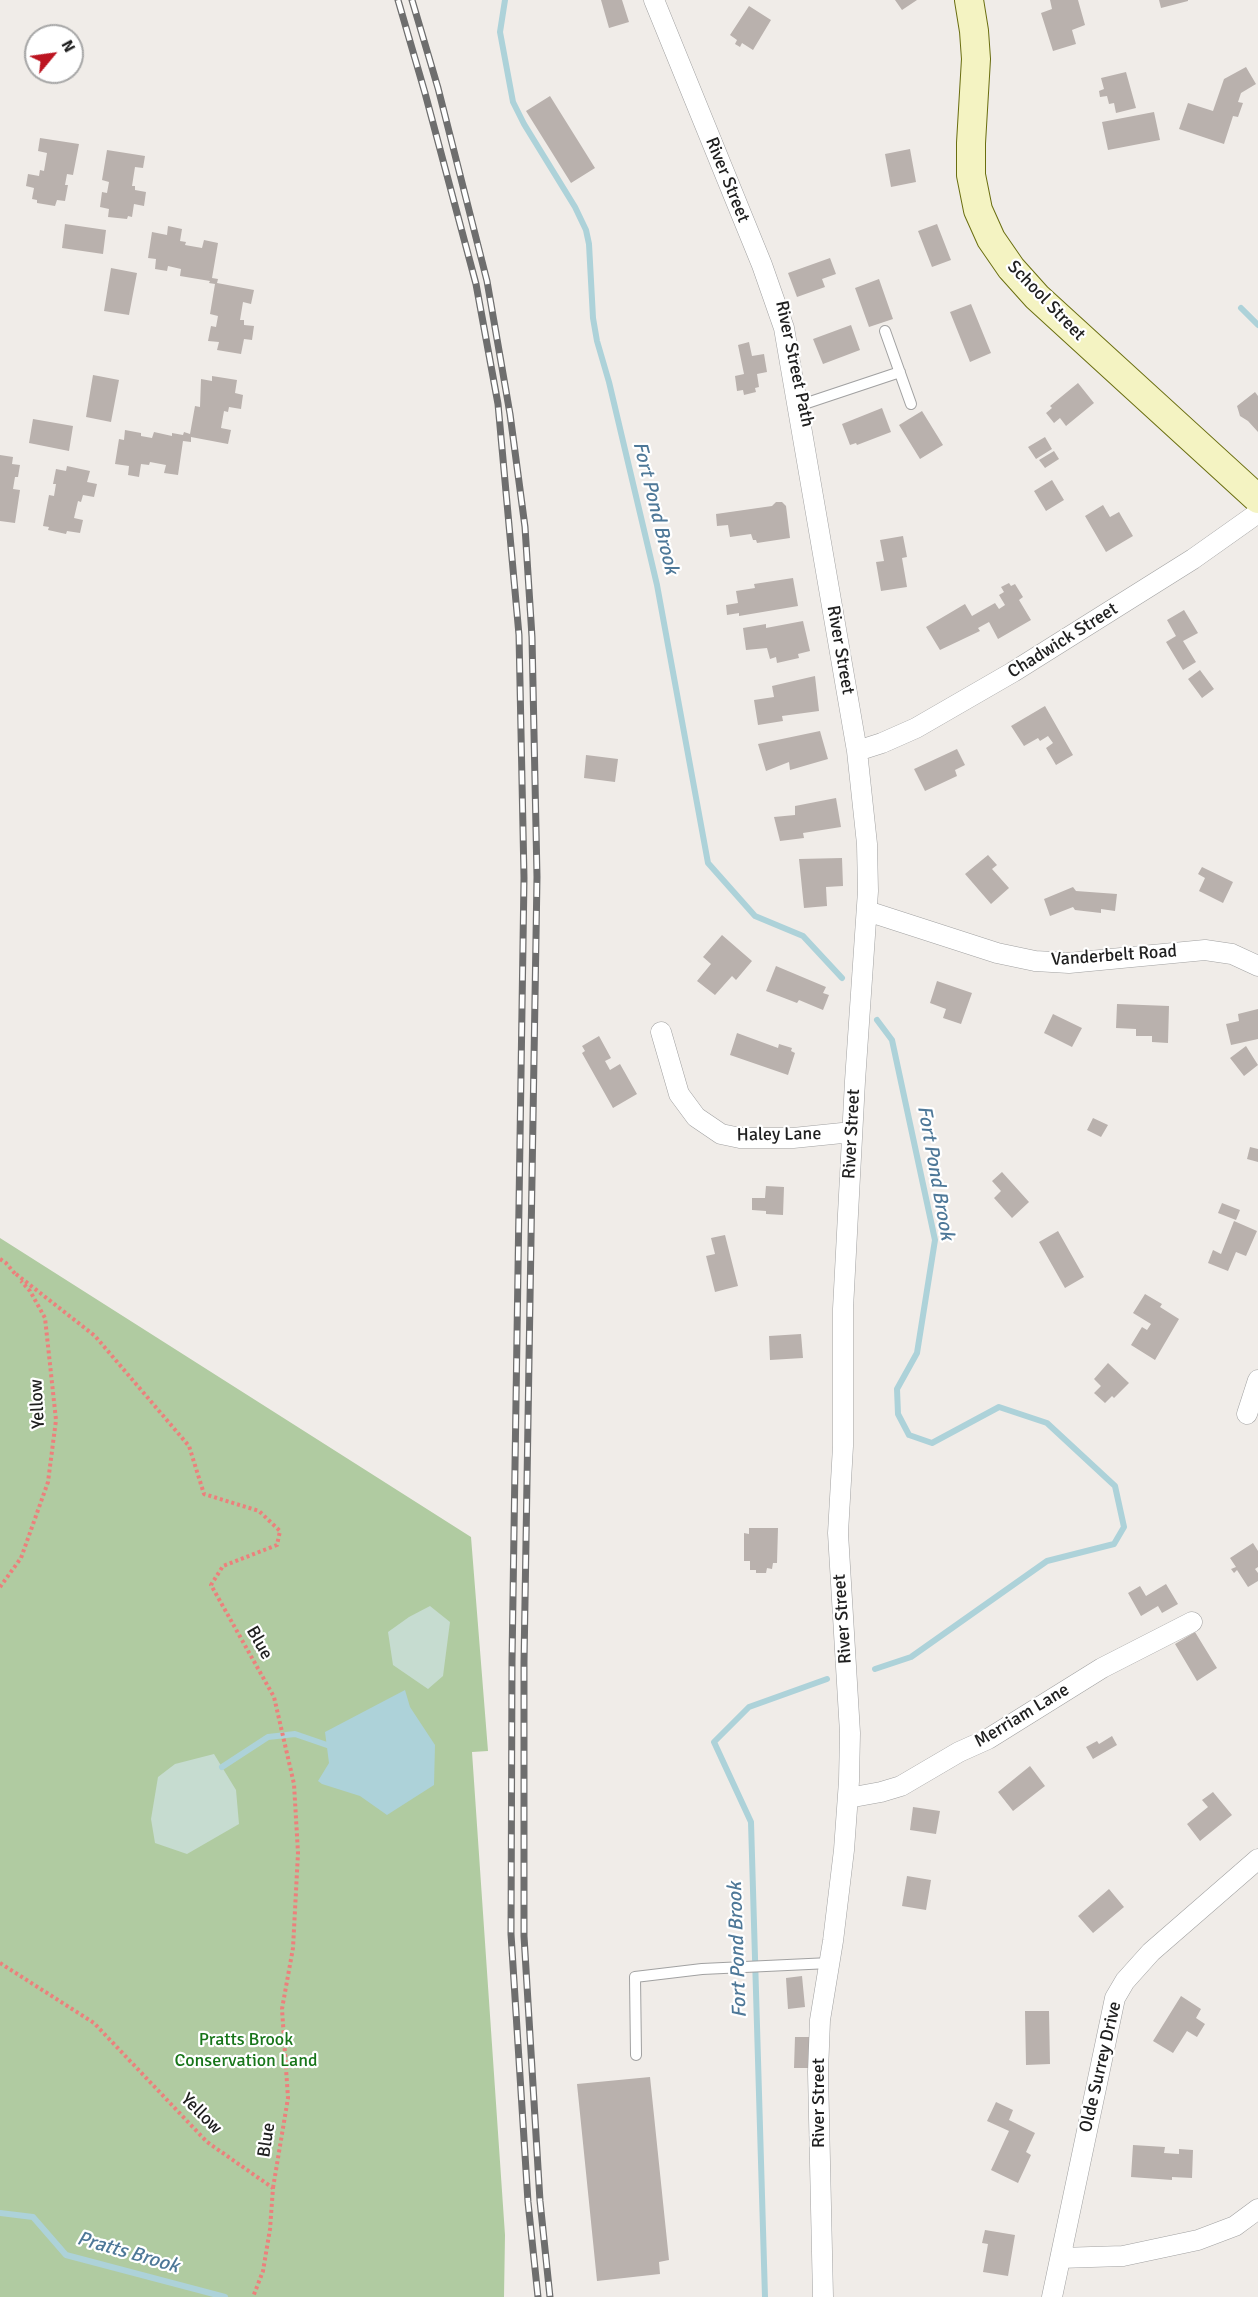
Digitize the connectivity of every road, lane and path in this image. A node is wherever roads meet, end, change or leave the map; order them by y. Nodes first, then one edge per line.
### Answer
1 (654, 0) edge
2 (969, 0) edge
3 (885, 331) dead end
4 (900, 372) junction
5 (911, 404) dead end
6 (798, 406) junction
7 (1258, 499) edge
8 (1258, 513) edge
9 (857, 751) junction
10 (867, 911) junction
11 (1258, 966) edge
12 (661, 1032) dead end
13 (852, 1132) junction
14 (0, 1259) edge
15 (16, 1274) junction
16 (1258, 1380) edge
17 (1247, 1414) dead end
18 (0, 1587) edge
19 (1192, 1622) dead end
20 (848, 1798) junction
21 (1258, 1859) edge
22 (0, 1963) edge
23 (830, 1963) junction
24 (636, 2055) dead end
25 (273, 2188) junction
26 (1258, 2209) edge
27 (1060, 2258) junction
28 (253, 2297) edge
29 (823, 2297) edge
30 (1052, 2297) edge

1 - 6 street, River Street
2 - 7 street, School Street
3 - 4 lane
4 - 5 lane
4 - 6 lane
6 - 9 street, River Street
8 - 9 street, Chadwick Street
9 - 10 street, River Street
10 - 11 street, Vanderbelt Road
10 - 13 street, River Street
12 - 13 street, Haley Lane
13 - 20 street, River Street
14 - 15 path, Yellow
15 - 18 path, Yellow
15 - 25 path, Blue
16 - 17 street
19 - 20 street, Merriam Lane
20 - 23 street, River Street
21 - 27 street, Olde Surrey Drive
22 - 25 path, Yellow
23 - 24 lane
23 - 29 street, River Street
25 - 28 path
26 - 27 street
27 - 30 street, Olde Surrey Drive

